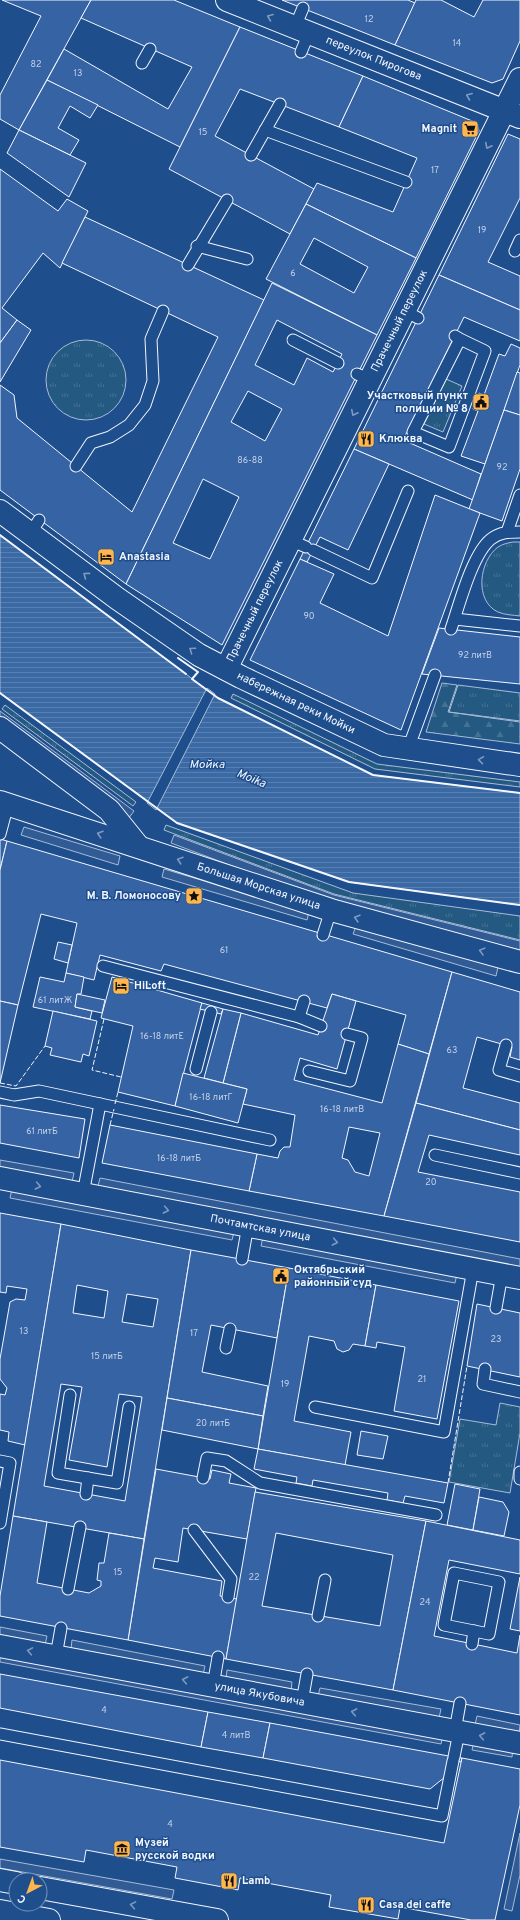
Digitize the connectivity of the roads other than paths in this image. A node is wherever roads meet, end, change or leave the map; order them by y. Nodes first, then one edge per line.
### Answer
1 (227, 0) edge
2 (150, 49) dead end
3 (142, 63) dead end
4 (520, 79) edge
5 (280, 104) dead end
6 (512, 114) edge
7 (265, 130) junction
8 (251, 155) dead end
9 (406, 182) dead end
10 (227, 200) dead end
11 (520, 240) edge
12 (197, 246) junction
13 (515, 251) dead end
14 (247, 259) dead end
15 (188, 265) dead end
16 (163, 311) dead end
17 (457, 338) joint
18 (293, 340) dead end
19 (338, 363) dead end
20 (76, 466) dead end
21 (408, 491) dead end
22 (520, 495) edge
23 (0, 511) edge
24 (507, 532) junction
25 (520, 532) edge
26 (303, 546) junction
27 (520, 626) edge
28 (226, 669) junction
29 (435, 675) dead end
30 (0, 728) edge
31 (408, 749) junction
32 (520, 765) edge
33 (4, 803) edge
34 (0, 834) edge
35 (138, 846) junction
36 (331, 910) junction
37 (323, 935) dead end
38 (520, 962) edge
39 (103, 966) dead end
40 (304, 1001) dead end
41 (213, 1004) junction
42 (300, 1018) junction
43 (321, 1026) dead end
44 (347, 1034) dead end
45 (506, 1045) dead end
46 (196, 1069) dead end
47 (309, 1071) dead end
48 (520, 1076) edge
49 (0, 1092) edge
50 (100, 1104) junction
51 (270, 1140) dead end
52 (435, 1155) dead end
53 (520, 1173) edge
54 (0, 1178) edge
55 (83, 1194) junction
56 (248, 1226) junction
57 (242, 1259) dead end
58 (473, 1269) junction
59 (511, 1276) edge
60 (496, 1308) dead end
61 (230, 1329) dead end
62 (226, 1348) dead end
63 (485, 1369) dead end
64 (520, 1392) edge
65 (70, 1395) dead end
66 (129, 1407) dead end
67 (315, 1407) dead end
68 (0, 1461) edge
69 (520, 1472) edge
70 (88, 1478) junction
71 (203, 1478) dead end
72 (520, 1479) edge
73 (86, 1494) dead end
74 (436, 1515) dead end
75 (0, 1522) edge
76 (80, 1527) dead end
77 (194, 1530) dead end
78 (324, 1580) dead end
79 (68, 1589) dead end
80 (228, 1597) dead end
81 (318, 1616) dead end
82 (61, 1628) dead end
83 (474, 1631) junction
84 (472, 1644) dead end
85 (0, 1646) edge
86 (56, 1656) junction
87 (218, 1657) dead end
88 (307, 1674) dead end
89 (213, 1686) junction
90 (302, 1702) junction
91 (460, 1703) dead end
92 (457, 1731) junction
93 (0, 1734) edge
94 (520, 1743) edge
95 (48, 1889) edge
96 (0, 1911) edge
97 (49, 1920) edge
98 (217, 1920) edge

6 -> 1 street, переулок Пирогова
2 - 3 lane
4 - 6 street, Прачечный переулок
5 - 7 lane
6 -> 26 street, Прачечный переулок
7 - 8 lane
7 - 9 lane
10 - 12 lane
11 - 13 lane
12 - 14 lane
12 - 15 lane
16 - 20 lane
17 - 17 lane
18 - 19 lane
21 - 26 lane
22 - 24 lane
28 -> 23 street, набережная реки Мойки
24 - 25 lane
24 - 27 lane
26 - 28 street, Прачечный переулок
28 - 31 street, набережная реки Мойки
29 - 31 lane
30 - 35 street
32 -> 31 street, набережная реки Мойки
33 - 34 lane
35 -> 33 street, Большая Морская улица
36 -> 35 street, Большая Морская улица
36 - 37 lane
38 -> 36 street, Большая Морская улица
39 - 41 lane
40 - 42 lane
41 - 42 lane
41 - 46 lane
42 - 43 lane
44 - 47 lane
45 - 48 lane
49 - 50 lane
50 - 51 lane
50 - 55 lane
52 - 53 lane
54 -> 55 street, Почтамтская улица
55 -> 56 street, Почтамтская улица
56 - 57 lane
56 -> 58 street, Почтамтская улица
58 - 59 street, Почтамтская улица
58 - 67 lane
59 - 60 lane
61 - 62 lane
63 - 64 lane
65 - 70 lane
66 - 70 lane
68 - 75 lane
69 - 72 lane
70 - 73 lane
71 - 74 lane
76 - 79 lane
77 - 80 lane
78 - 81 lane
82 - 86 lane
83 - 83 lane
83 - 84 lane
86 -> 85 street, улица Якубовича
89 -> 86 street, улица Якубовича
87 - 89 lane
88 - 90 lane
89 - 90 street, улица Якубовича
92 -> 90 street, улица Якубовича
91 - 92 lane
92 - 93 lane
94 -> 92 street, улица Якубовича
98 -> 95 street
96 - 97 street

